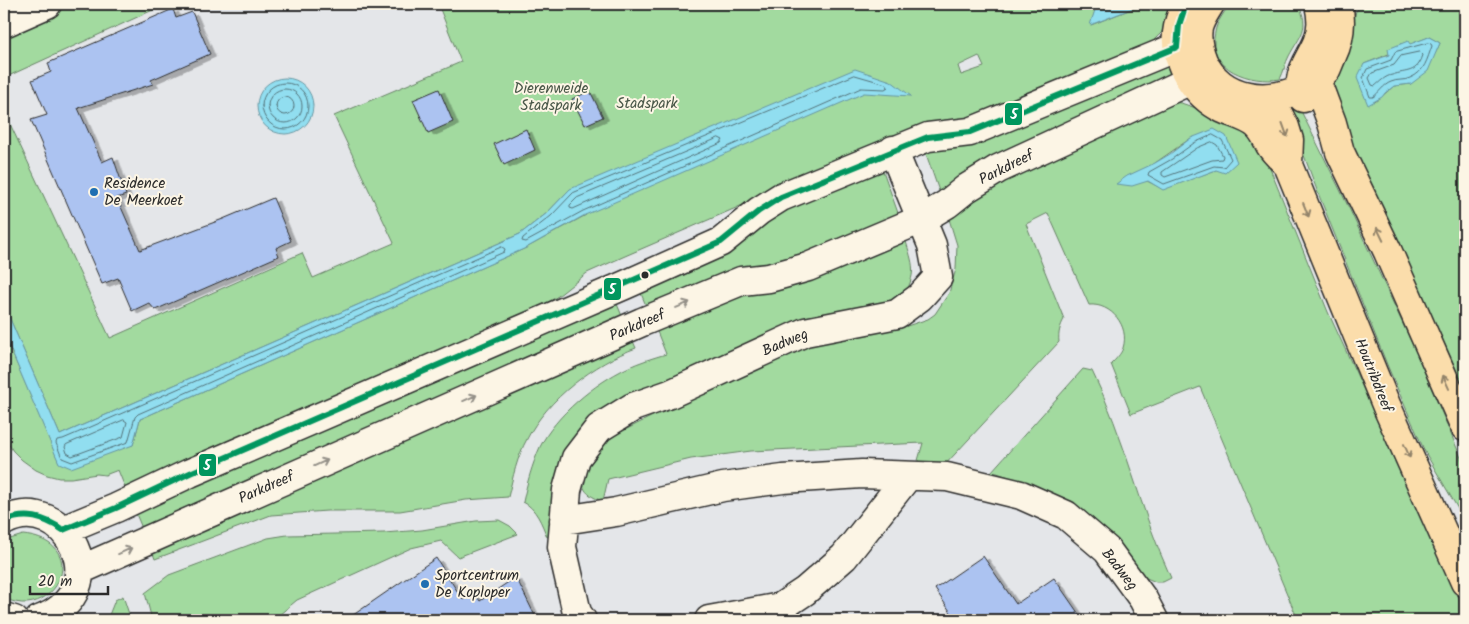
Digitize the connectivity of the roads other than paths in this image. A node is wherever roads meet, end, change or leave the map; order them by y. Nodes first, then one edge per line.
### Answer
1 (47, 4) edge
2 (1186, 4) edge
3 (1210, 4) edge
4 (1334, 4) edge
5 (4, 23) edge
6 (1177, 47) junction
7 (1201, 78) junction
8 (1308, 84) junction
9 (1270, 98) junction
10 (893, 150) junction
11 (1288, 165) junction
12 (922, 219) junction
13 (1465, 427) edge
14 (908, 476) junction
15 (6, 515) edge
16 (564, 520) junction
17 (63, 530) junction
18 (80, 570) junction
19 (1465, 582) edge
20 (4, 617) edge
21 (14, 620) edge
22 (39, 620) edge
23 (582, 620) edge
24 (709, 620) edge
25 (1154, 620) edge

1 - 5 street
2 - 6 main road
3 - 7 main road
4 - 8 main road
6 - 7 main road
6 - 10 street
7 - 9 main road
7 - 11 main road, Houtribdreef
7 - 12 street, Parkdreef
8 - 9 main road
13 -> 8 main road
9 -> 11 main road, Houtribdreef
10 - 12 street, Badweg
10 - 17 street
11 -> 19 main road, Houtribdreef
12 - 16 street, Badweg
18 -> 12 street, Parkdreef
14 - 16 street, Badweg
14 - 24 street
14 - 25 street, Badweg
15 - 17 street
16 - 23 street, Badweg
17 - 18 street
18 - 22 street
20 - 21 street

